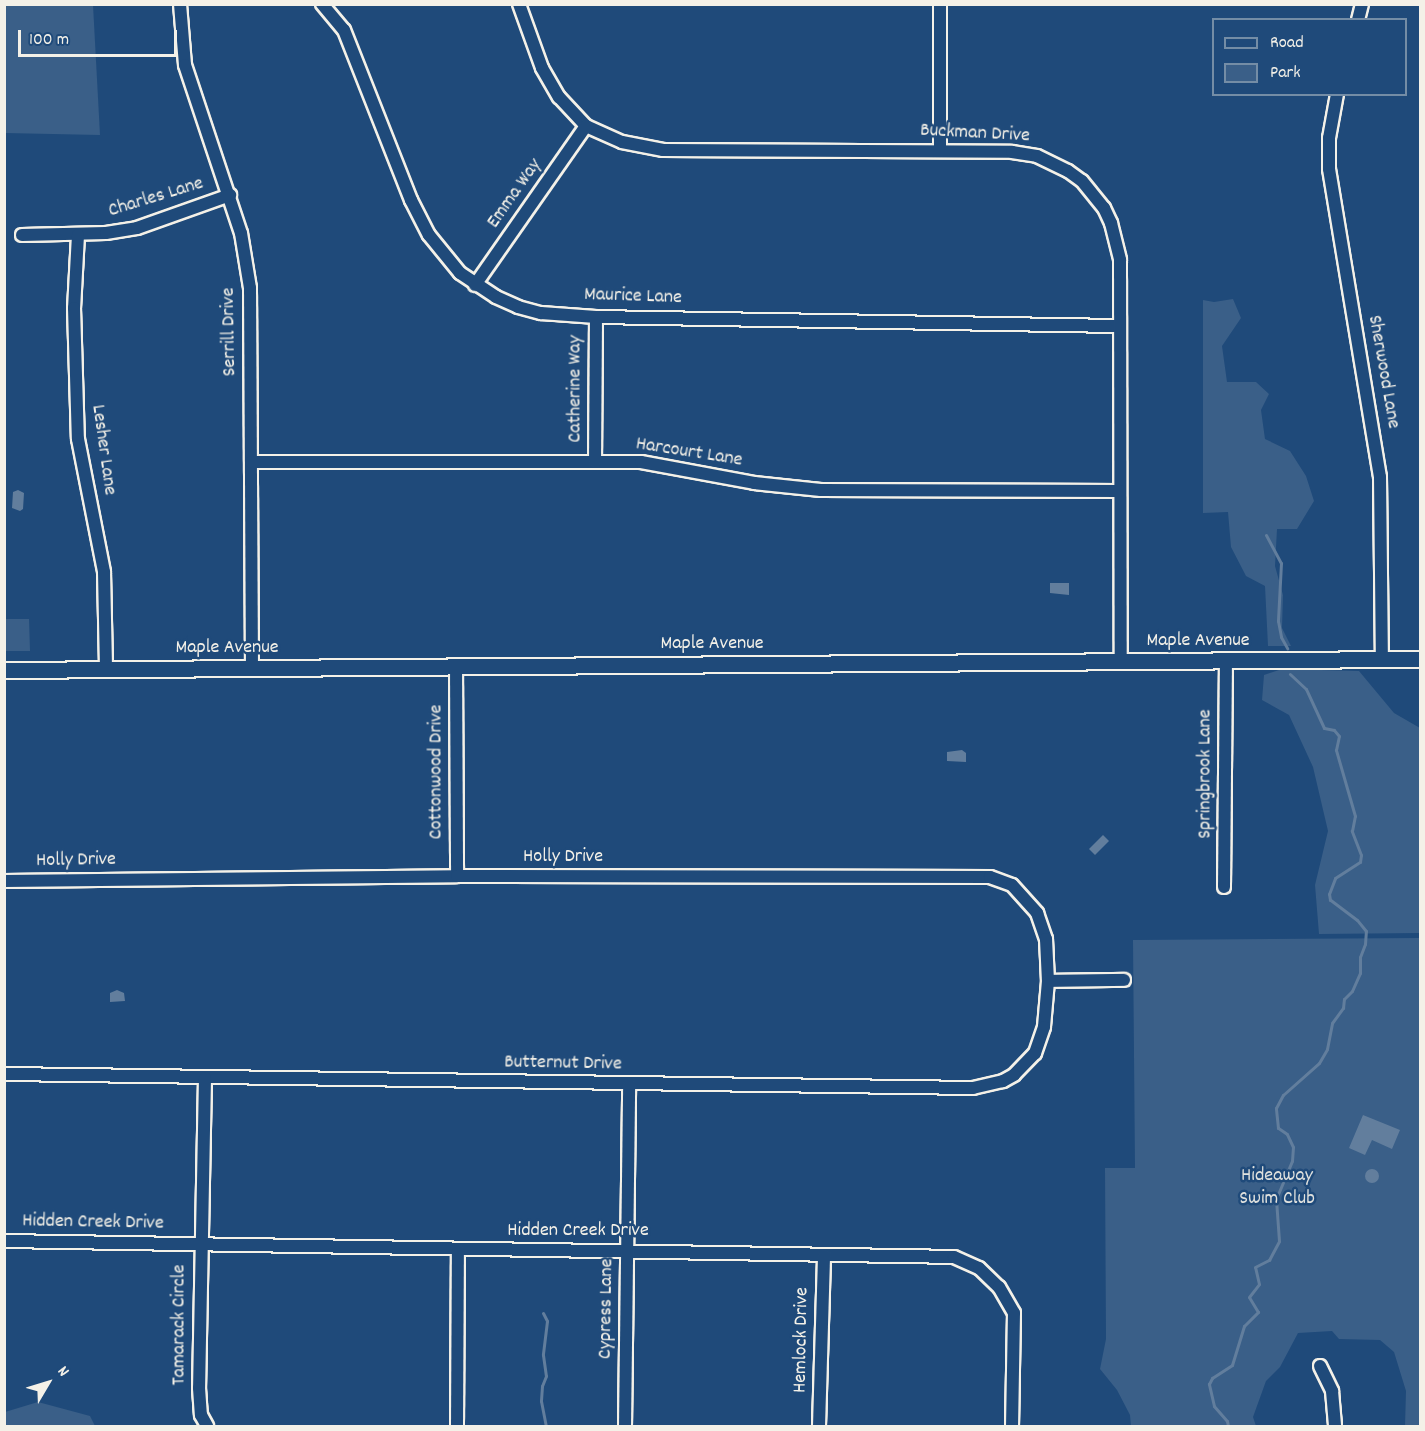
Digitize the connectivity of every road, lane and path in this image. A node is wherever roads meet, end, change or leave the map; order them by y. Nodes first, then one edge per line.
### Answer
1 (180, 4) edge
2 (322, 4) edge
3 (519, 4) edge
4 (940, 4) edge
5 (1337, 96) edge
6 (586, 126) junction
7 (940, 150) junction
8 (230, 195) junction
9 (22, 235) dead end
10 (78, 235) junction
11 (475, 285) junction
12 (596, 317) junction
13 (1119, 326) junction
14 (251, 462) junction
15 (595, 462) junction
16 (1120, 491) junction
17 (1382, 659) junction
18 (1420, 659) edge
19 (1121, 662) junction
20 (1226, 662) junction
21 (456, 667) junction
22 (106, 669) junction
23 (4, 670) edge
24 (252, 670) junction
25 (457, 876) junction
26 (4, 881) edge
27 (1224, 887) dead end
28 (1124, 980) dead end
29 (1048, 981) junction
30 (4, 1074) edge
31 (204, 1078) junction
32 (629, 1084) junction
33 (4, 1241) edge
34 (200, 1244) junction
35 (458, 1250) junction
36 (627, 1250) junction
37 (824, 1255) junction
38 (1320, 1366) dead end
39 (207, 1426) edge
40 (457, 1426) edge
41 (625, 1426) edge
42 (819, 1426) edge
43 (1012, 1426) edge
44 (1335, 1426) edge

1 - 8 street, Serrill Drive
2 - 11 street, Maurice Lane
3 - 6 street, Buckman Drive
4 - 7 street
5 - 17 street, Sherwood Lane
6 - 7 street, Buckman Drive
6 - 11 street, Emma Way
7 - 13 street, Buckman Drive
8 - 10 street, Charles Lane
8 - 14 street, Serrill Drive
9 - 10 street, Charles Lane
10 - 22 street, Lesher Lane
11 - 12 street, Maurice Lane
12 - 13 street, Maurice Lane
12 - 15 street, Catherine Way
13 - 16 street, Buckman Drive
14 - 15 street, Harcourt Lane
14 - 24 street, Serrill Drive
15 - 16 street, Harcourt Lane
16 - 19 street, Buckman Drive
17 - 18 street, Maple Avenue
17 - 20 street, Maple Avenue
19 - 20 street, Maple Avenue
19 - 21 street, Maple Avenue
20 - 27 street, Springbrook Lane
21 - 24 street, Maple Avenue
21 - 25 street, Cottonwood Drive
22 - 23 street, Maple Avenue
22 - 24 street, Maple Avenue
25 - 26 street, Holly Drive
25 - 29 street, Holly Drive
28 - 29 street
29 - 32 street, Butternut Drive
30 - 31 street, Butternut Drive
31 - 32 street, Butternut Drive
31 - 34 street, Tamarack Circle
32 - 36 street, Cypress Lane
33 - 34 street, Hidden Creek Drive
34 - 35 street, Hidden Creek Drive
34 - 39 street, Tamarack Circle
35 - 36 street, Hidden Creek Drive
35 - 40 street
36 - 37 street, Hidden Creek Drive
36 - 41 street, Cypress Lane
37 - 42 street, Hemlock Drive
37 - 43 street, Hidden Creek Drive
38 - 44 street

